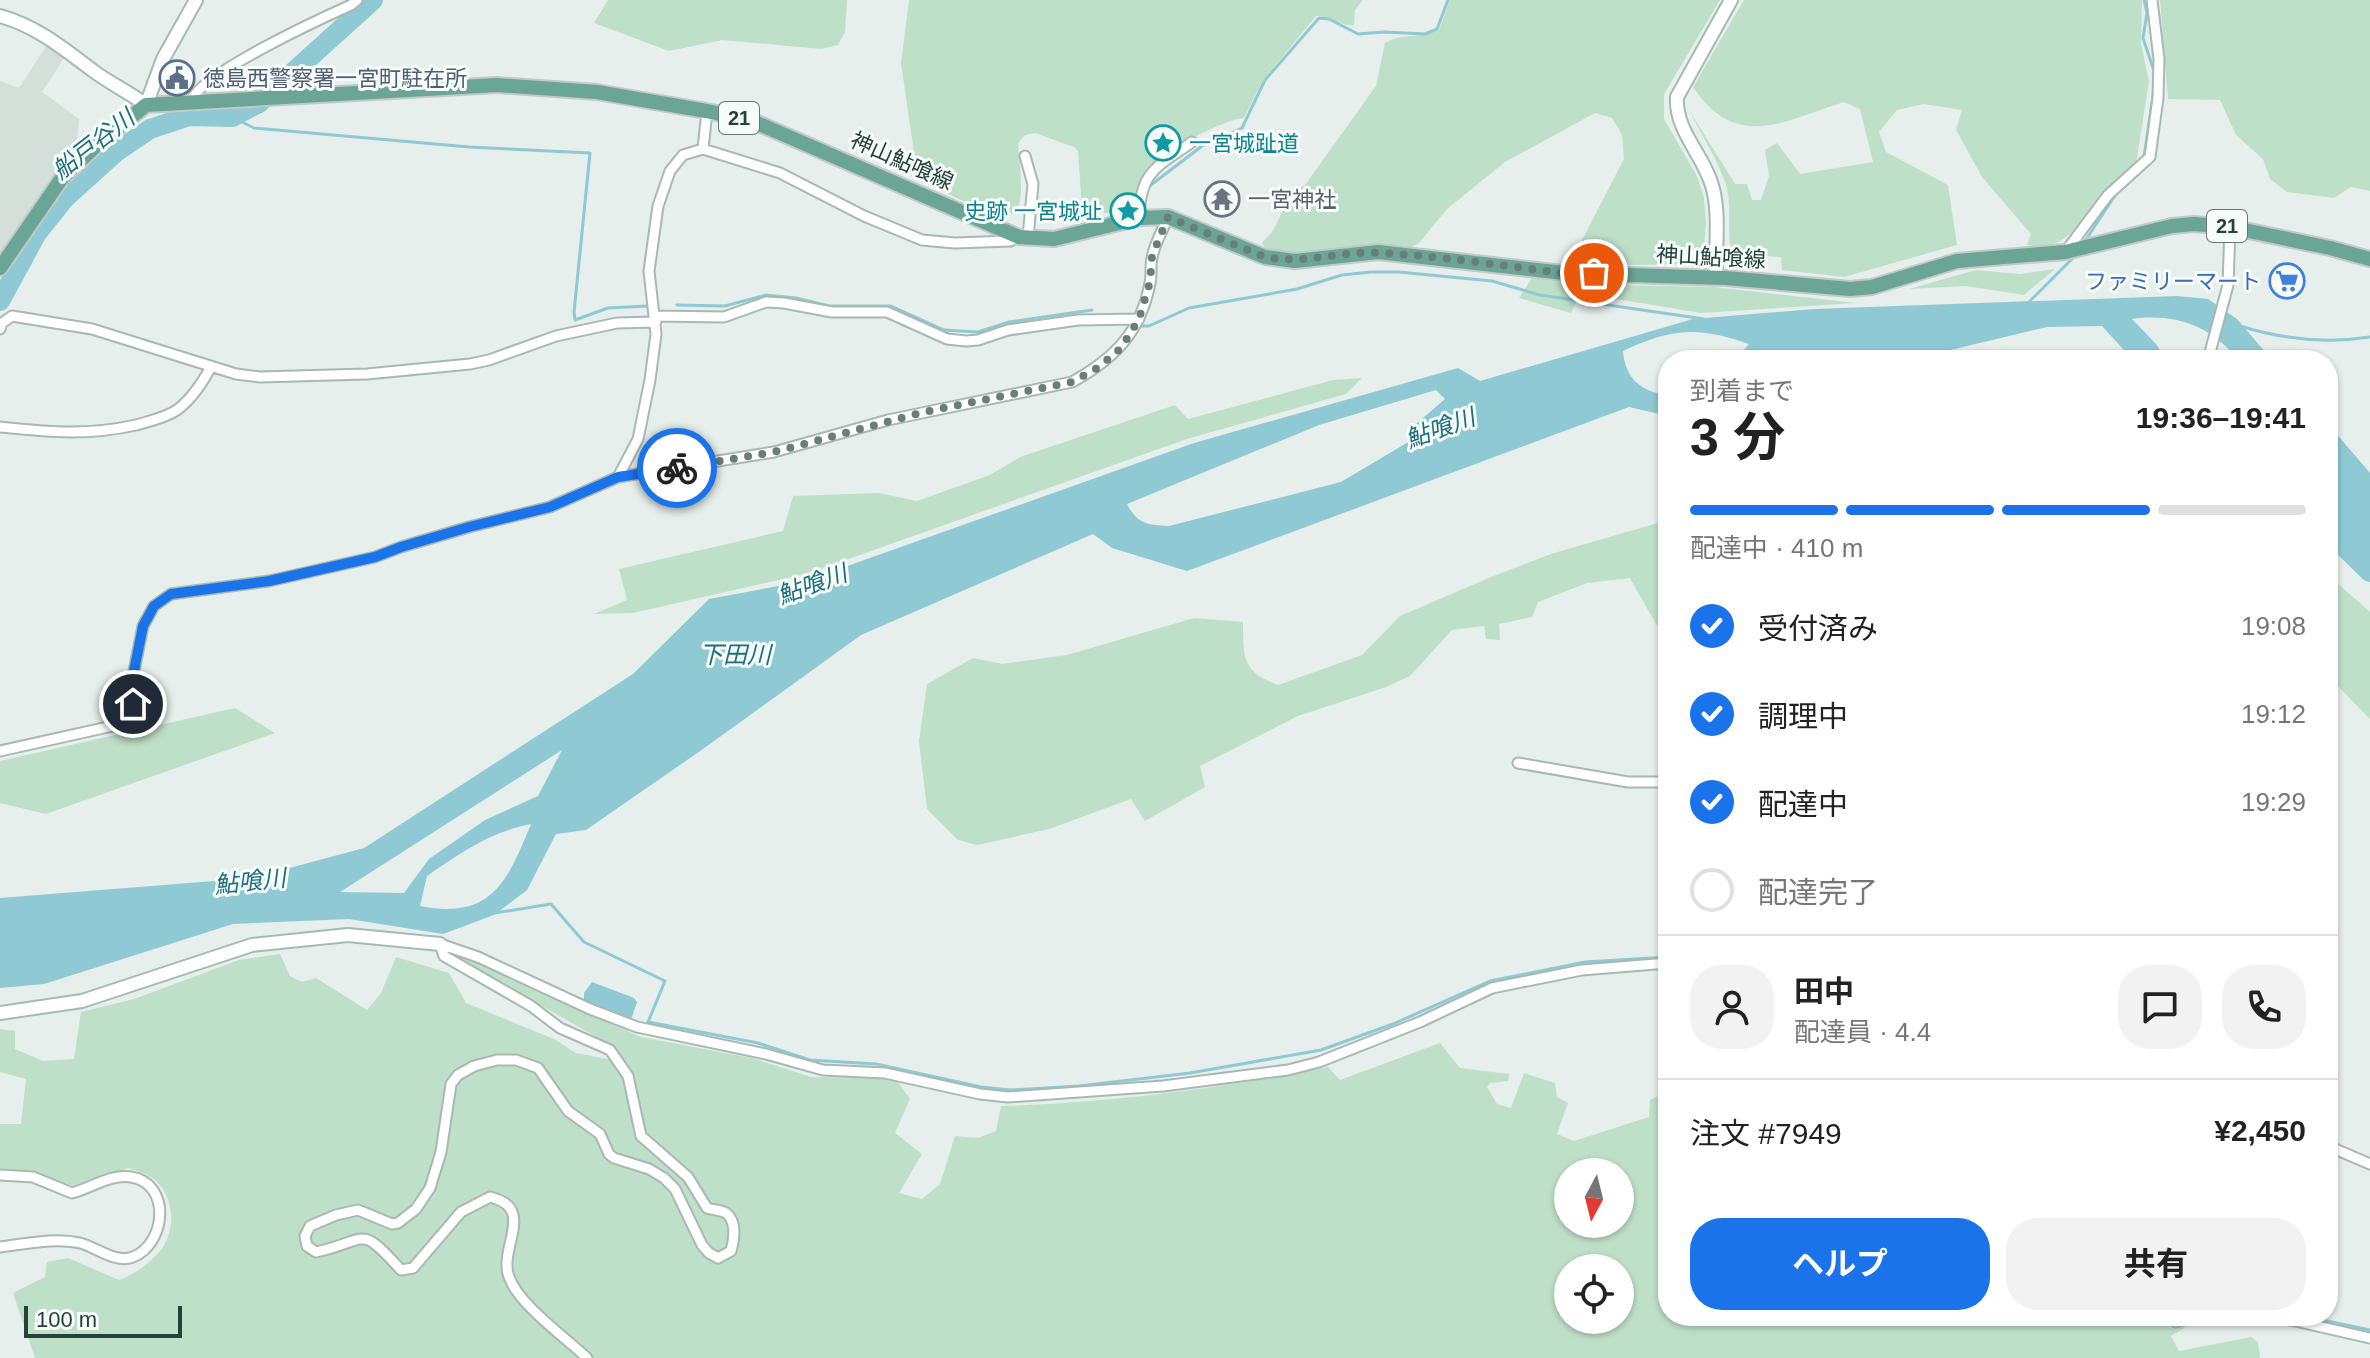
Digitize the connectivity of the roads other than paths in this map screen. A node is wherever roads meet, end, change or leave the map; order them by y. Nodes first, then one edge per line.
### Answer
1 (196, 0) edge
2 (357, 0) edge
3 (1731, 0) edge
4 (2152, 0) edge
5 (0, 16) edge
6 (191, 101) junction
7 (146, 105) junction
8 (707, 111) junction
9 (1192, 142) dead end
10 (703, 149) junction
11 (1025, 156) dead end
12 (1168, 217) junction
13 (1139, 218) junction
14 (2230, 227) junction
15 (1024, 237) junction
16 (2074, 250) junction
17 (2370, 259) edge
18 (0, 268) edge
19 (1716, 277) junction
20 (655, 319) junction
21 (1139, 319) junction
22 (0, 329) edge
23 (2211, 350) edge
24 (211, 367) junction
25 (0, 427) edge
26 (618, 477) junction
27 (0, 751) edge
28 (1518, 763) dead end
29 (1658, 782) edge
30 (440, 944) junction
31 (1658, 964) edge
32 (0, 1013) edge
33 (2338, 1150) edge
34 (2370, 1164) edge
35 (0, 1175) edge
36 (0, 1247) edge
37 (2317, 1326) edge
38 (2370, 1338) edge
39 (587, 1358) edge

1 - 7 street
2 - 6 street
3 - 19 street
4 - 16 street
5 - 7 street
6 - 7 main road, 神山鮎喰線 / 21
6 - 8 main road, 神山鮎喰線 / 21
7 - 18 main road
8 - 10 street
8 - 15 main road, 神山鮎喰線 / 21
9 - 13 street
10 - 15 street
10 - 20 street
11 - 15 street
12 - 13 main road, 神山鮎喰線 / 21
12 - 19 main road, 神山鮎喰線 / 21
12 - 21 street
13 - 15 main road, 神山鮎喰線 / 21
14 - 16 main road, 神山鮎喰線 / 21
14 - 17 main road, 神山鮎喰線 / 21
14 - 23 street
16 - 19 main road, 神山鮎喰線 / 21
20 - 21 street
20 - 24 street
20 - 26 street
21 - 26 street
22 - 24 street
24 - 25 street
26 - 27 street
28 - 29 street
30 - 31 street
30 - 32 street
30 - 39 street
33 - 34 street
35 - 36 street
37 - 38 street

